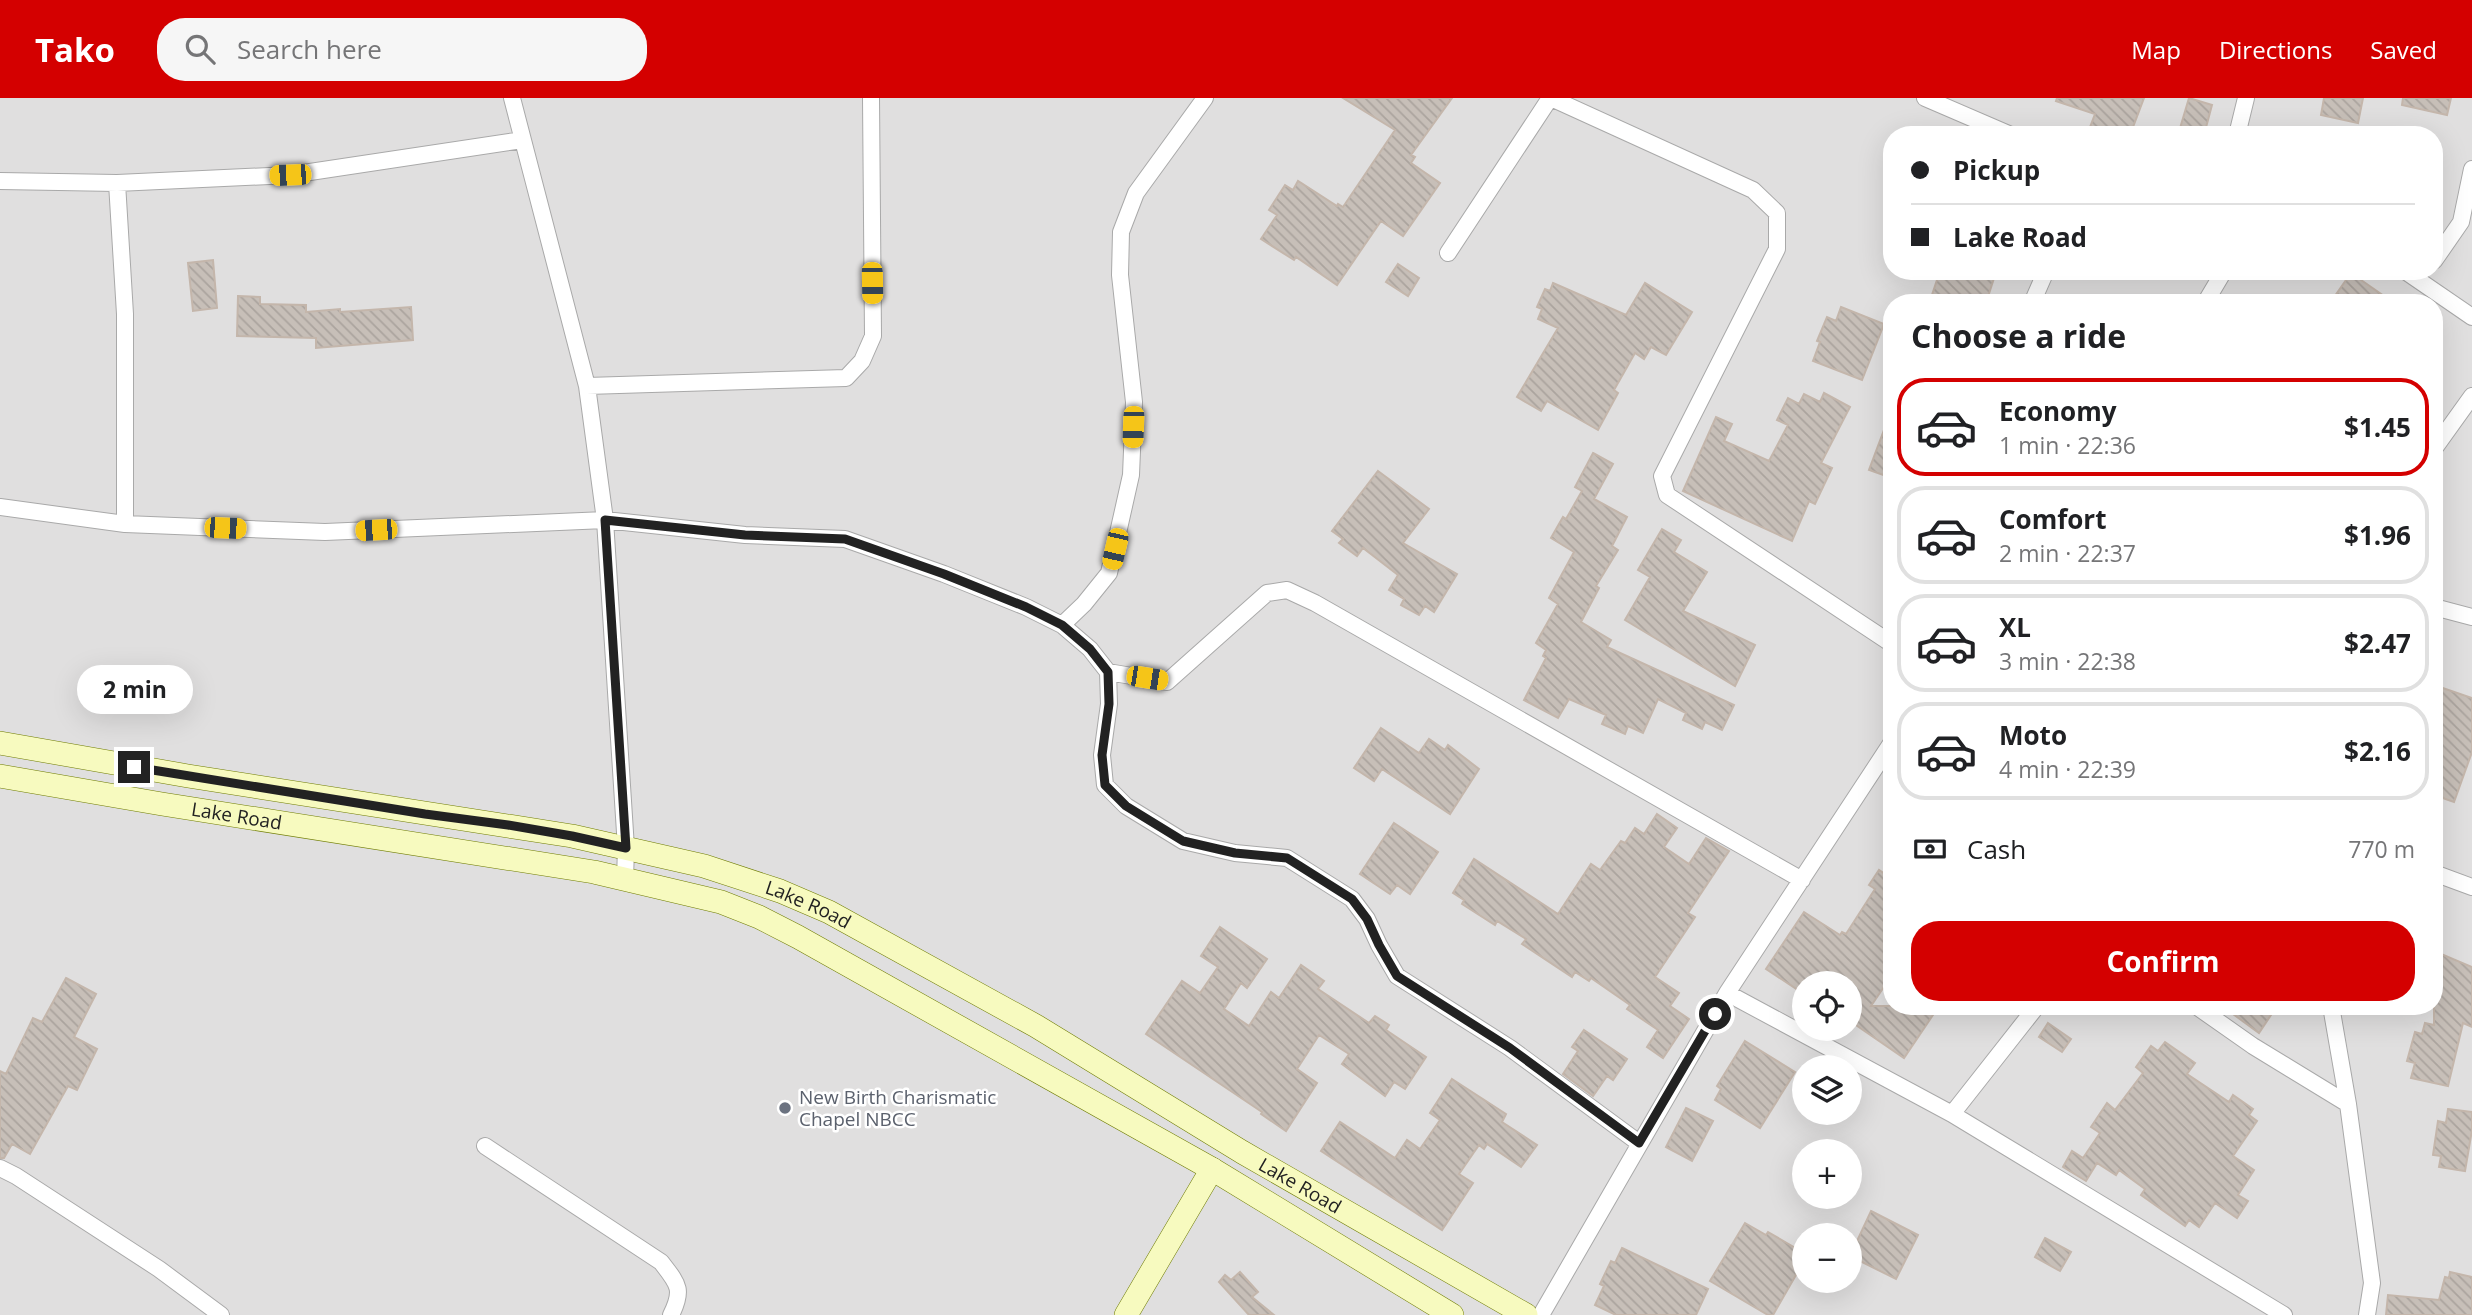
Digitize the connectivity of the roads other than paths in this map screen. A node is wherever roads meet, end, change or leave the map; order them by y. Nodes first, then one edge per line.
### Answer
1 (512, 98) edge
2 (870, 98) edge
3 (1205, 98) edge
4 (1550, 98) edge
5 (1925, 98) edge
6 (2246, 98) edge
7 (1941, 102) edge
8 (1992, 126) edge
9 (2239, 126) edge
10 (522, 140) junction
11 (2472, 169) edge
12 (0, 181) edge
13 (117, 183) junction
14 (2443, 248) edge
15 (1448, 253) dead end
16 (2423, 280) edge
17 (2442, 294) edge
18 (2443, 295) edge
19 (2472, 317) edge
20 (587, 386) junction
21 (2472, 396) edge
22 (2443, 436) edge
23 (0, 507) edge
24 (605, 520) junction
25 (125, 524) junction
26 (2443, 609) edge
27 (2472, 617) edge
28 (1062, 625) junction
29 (1883, 638) edge
30 (1108, 672) junction
31 (0, 743) edge
32 (1883, 756) edge
33 (0, 776) edge
34 (626, 848) junction
35 (2443, 876) edge
36 (625, 879) junction
37 (1802, 880) junction
38 (2472, 887) edge
39 (1727, 992) junction
40 (2030, 1015) edge
41 (2209, 1015) edge
42 (2333, 1015) edge
43 (2348, 1104) junction
44 (1952, 1114) junction
45 (1639, 1143) junction
46 (485, 1146) dead end
47 (0, 1168) edge
48 (1212, 1170) junction
49 (221, 1315) edge
50 (671, 1315) edge
51 (1126, 1315) edge
52 (1452, 1315) edge
53 (1526, 1315) edge
54 (1541, 1315) edge
55 (2284, 1315) edge
56 (2367, 1315) edge

1 - 10 street
2 - 20 street
3 - 28 street
4 - 15 street
4 - 29 street
5 - 7 street
6 - 9 street
7 - 8 street
10 - 13 street
10 - 20 street
11 - 14 street
12 - 13 street
13 - 25 street
16 - 17 street
18 - 19 street
20 - 24 street
21 - 22 street
23 - 25 street
24 - 25 street
24 - 28 street
24 - 34 street
26 - 27 street
28 - 30 street
30 - 37 street
30 - 45 street
31 - 34 main road, Lake Road
32 - 37 street
33 - 36 main road, Lake Road
34 - 36 street
34 - 53 main road, Lake Road
35 - 38 street
36 - 48 main road, Lake Road
37 - 39 street
39 - 44 street
39 - 45 street
40 - 44 street
41 - 43 street
42 - 43 street
43 - 56 street
44 - 55 street
45 - 54 street
46 - 50 street
47 - 49 street
48 - 51 main road
48 - 52 main road, Lake Road

